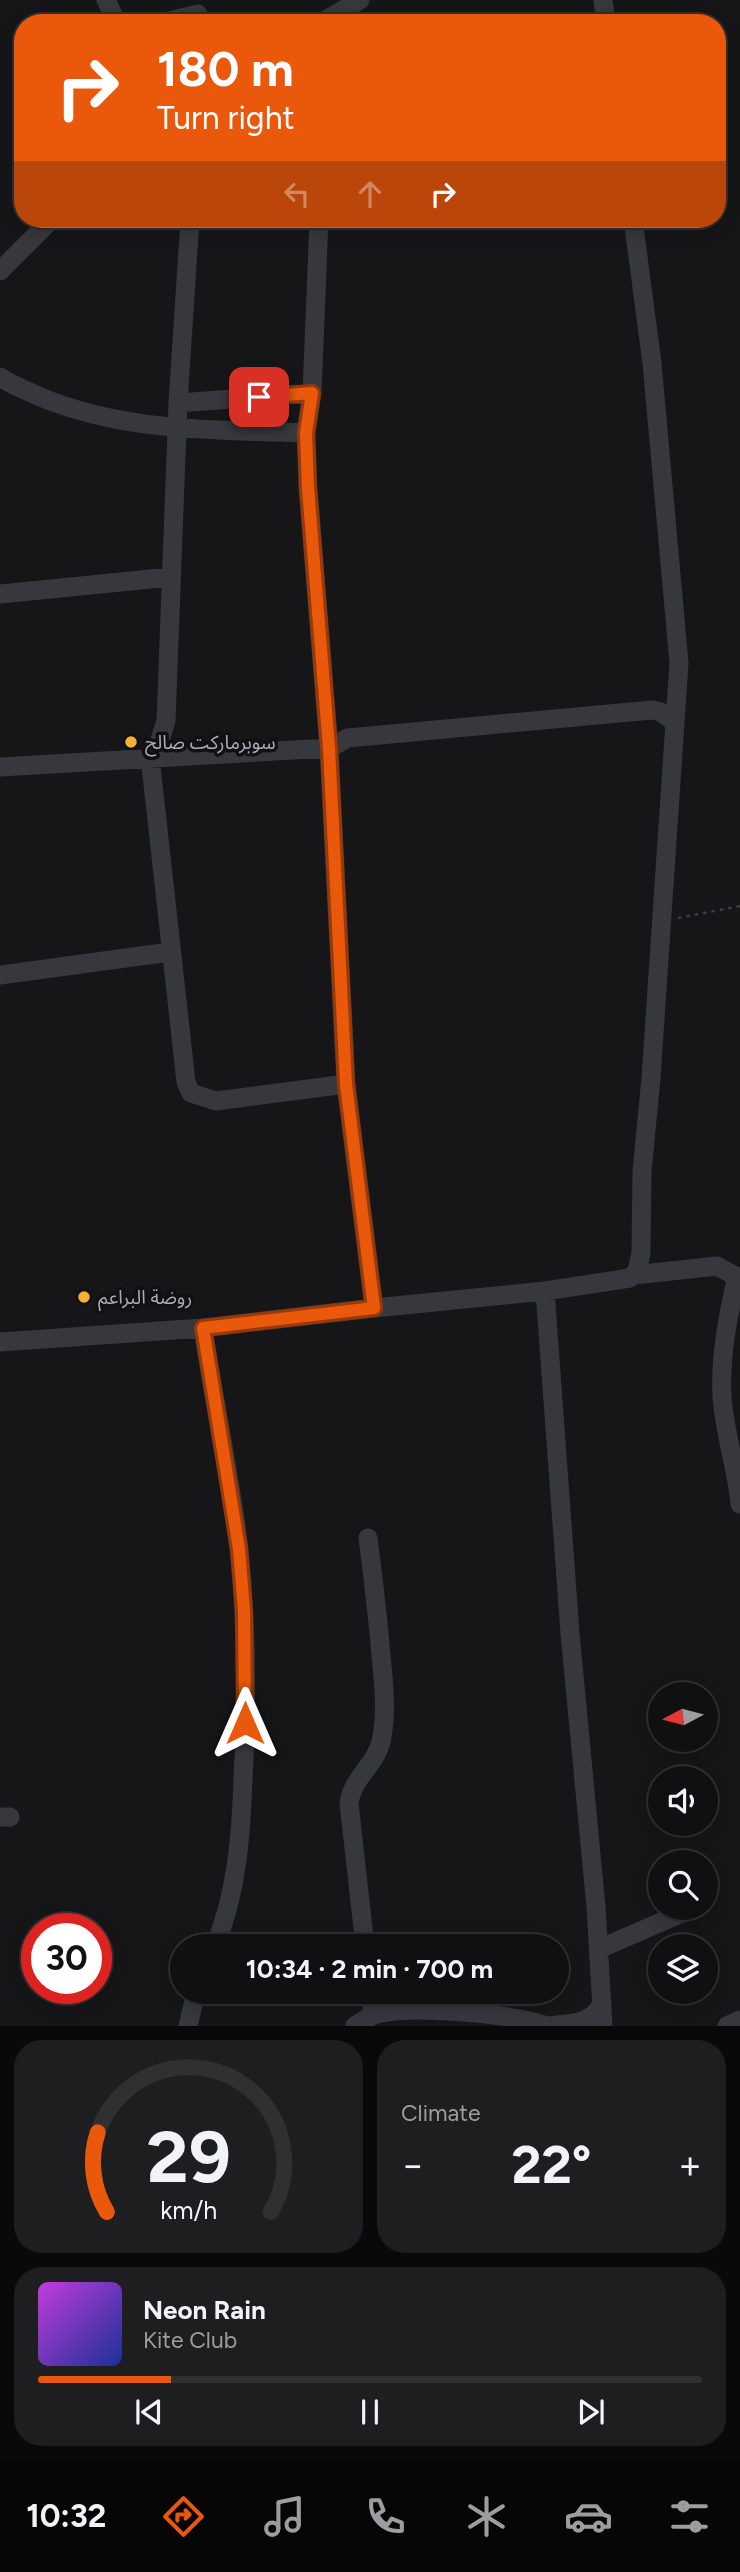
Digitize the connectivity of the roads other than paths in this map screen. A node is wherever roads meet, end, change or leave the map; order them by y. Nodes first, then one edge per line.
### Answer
1 (360, 0) edge
2 (332, 14) edge
3 (43, 228) edge
4 (189, 228) edge
5 (319, 228) edge
6 (634, 228) edge
7 (0, 271) edge
8 (0, 377) edge
9 (312, 393) junction
10 (178, 403) junction
11 (178, 429) junction
12 (306, 433) junction
13 (171, 577) junction
14 (0, 594) edge
15 (677, 689) junction
16 (652, 710) junction
17 (674, 722) junction
18 (329, 748) junction
19 (150, 757) junction
20 (0, 767) edge
21 (170, 953) junction
22 (0, 975) edge
23 (346, 1084) junction
24 (634, 1275) junction
25 (545, 1291) junction
26 (374, 1308) junction
27 (203, 1328) junction
28 (0, 1342) edge
29 (740, 1504) edge
30 (369, 1538) dead end
31 (666, 1920) edge
32 (219, 1934) edge
33 (364, 1934) edge
34 (599, 1949) junction
35 (193, 2004) edge
36 (372, 2004) edge
37 (602, 2004) junction
38 (373, 2015) junction
39 (740, 2021) edge
40 (188, 2026) edge
41 (355, 2026) edge
42 (548, 2026) edge
43 (603, 2026) edge
44 (727, 2026) edge

1 - 2 street
3 - 7 street
4 - 10 street
5 - 9 street
6 - 15 street
8 - 11 street
9 - 10 street
9 - 12 street
10 - 11 street
11 - 12 street
11 - 13 street
12 - 18 street
13 - 14 street
13 - 19 street
15 - 16 street
15 - 17 street
16 - 17 street
16 - 18 street
17 - 24 street
18 - 19 street
18 - 23 street
19 - 20 street
19 - 21 street
21 - 22 street
21 - 23 street
23 - 26 street
24 - 25 street
24 - 29 street
25 - 26 street
25 - 34 street
26 - 27 street
27 - 28 street
27 - 32 street
30 - 33 street
31 - 34 street
34 - 37 street
35 - 40 street
36 - 38 street
37 - 42 street
37 - 43 street
38 - 41 street
38 - 42 street
39 - 44 street

